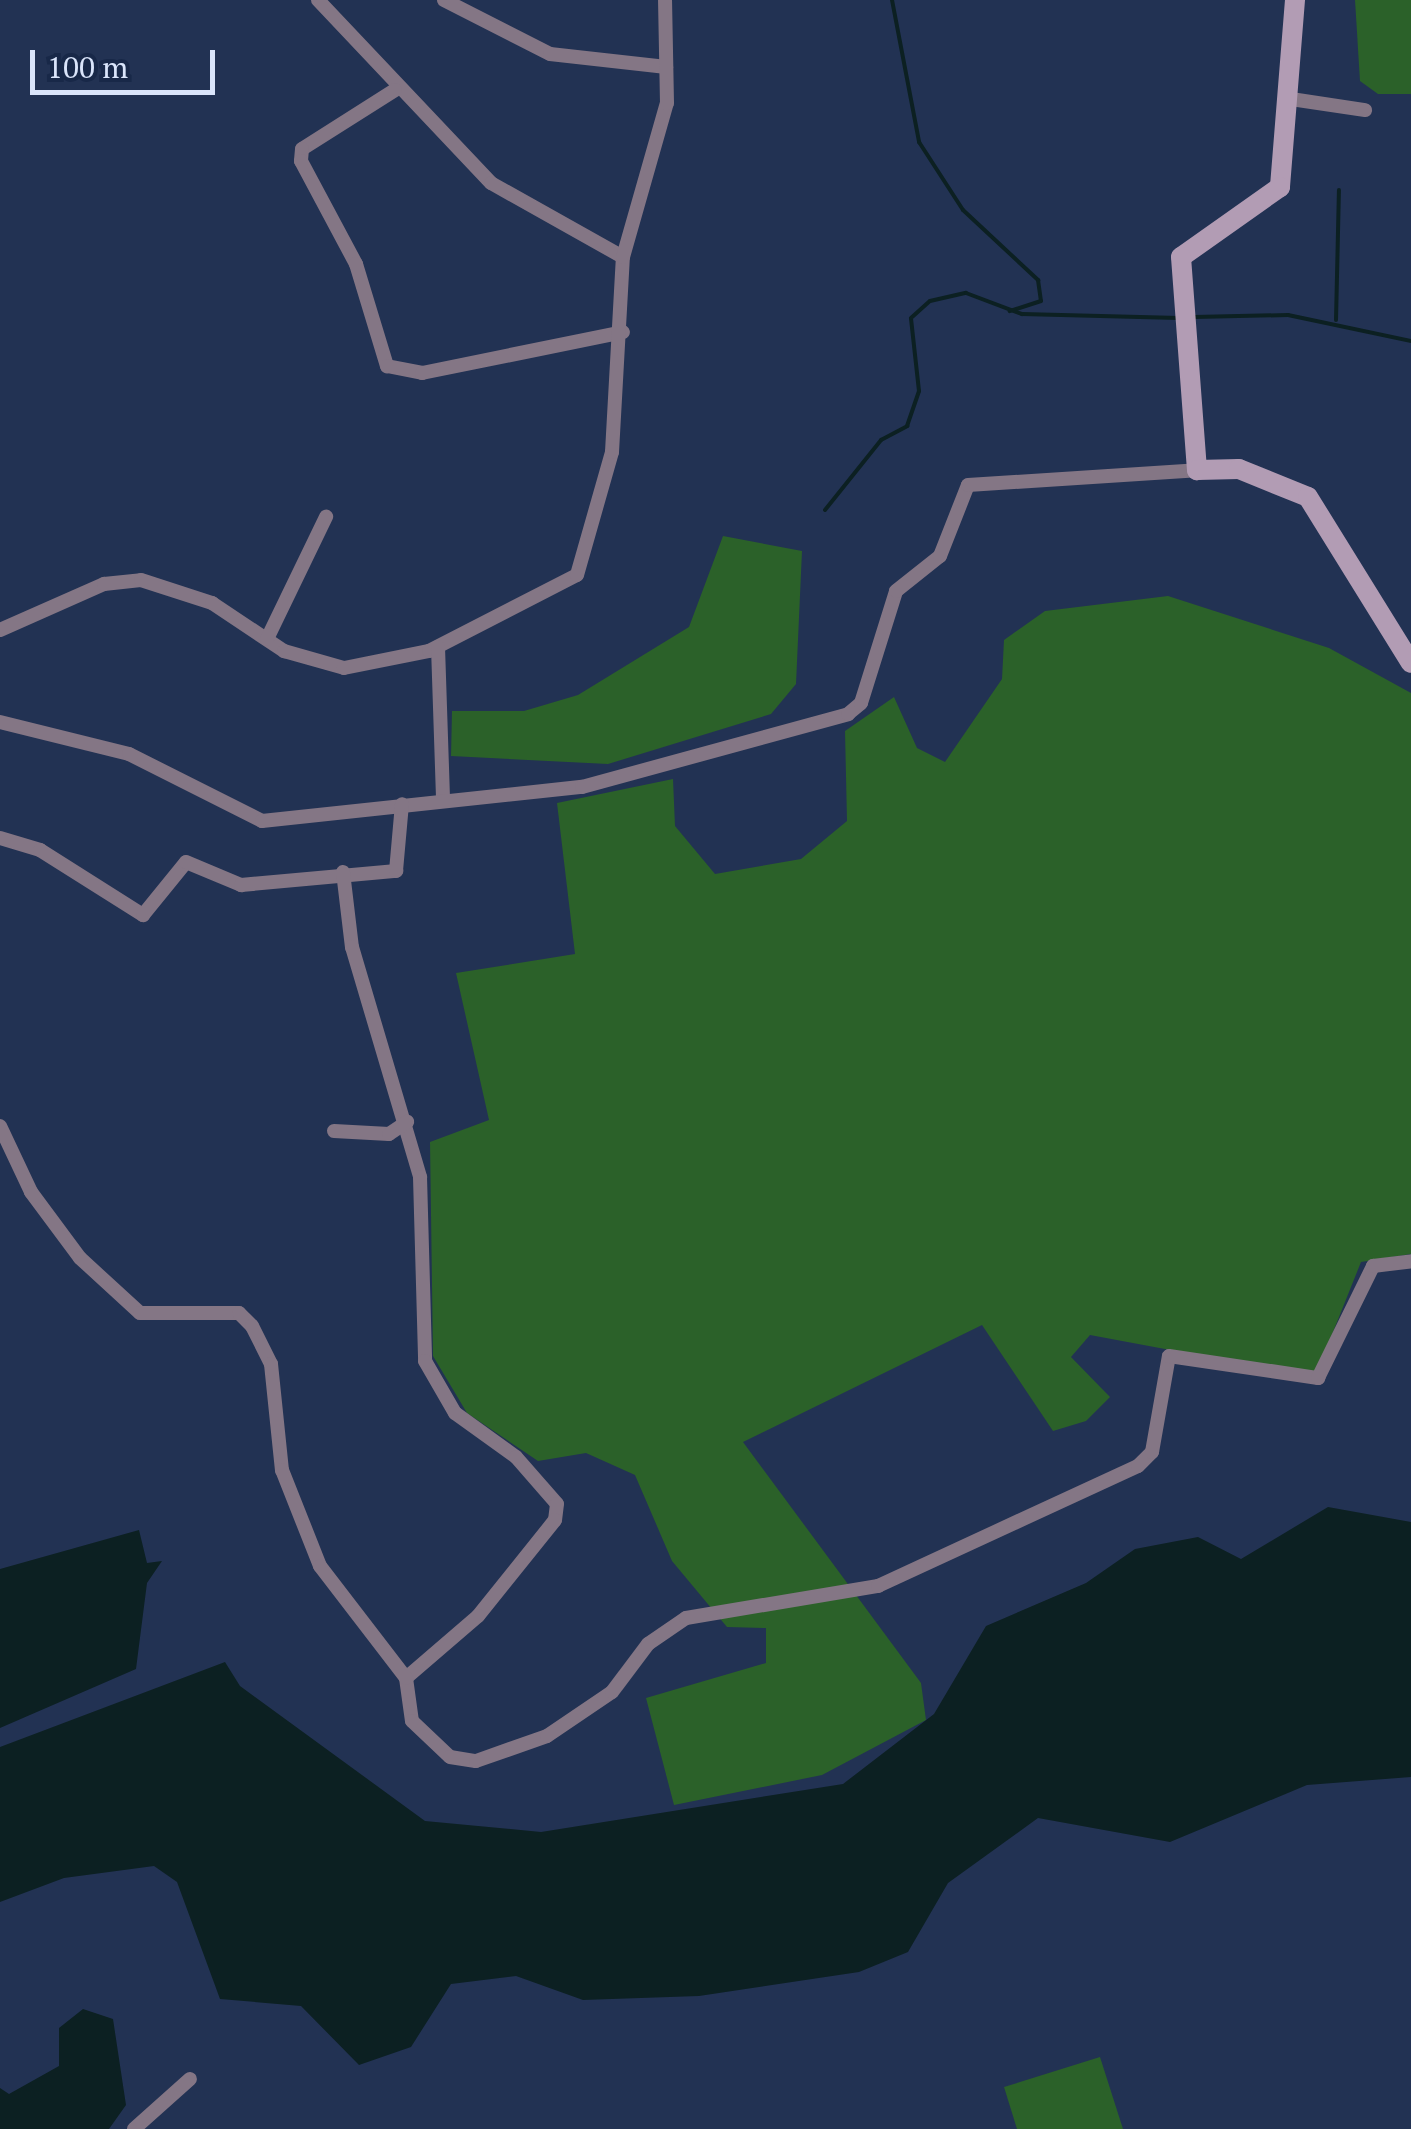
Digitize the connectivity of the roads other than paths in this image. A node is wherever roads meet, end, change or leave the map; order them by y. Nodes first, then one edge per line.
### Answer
1 (318, 0) edge
2 (444, 0) edge
3 (665, 0) edge
4 (1295, 0) edge
5 (666, 68) junction
6 (395, 90) junction
7 (1291, 99) junction
8 (1365, 110) dead end
9 (623, 257) junction
10 (623, 332) junction
11 (1197, 470) junction
12 (326, 517) dead end
13 (0, 630) edge
14 (267, 640) junction
15 (438, 647) junction
16 (1411, 663) edge
17 (0, 722) edge
18 (443, 801) junction
19 (402, 804) junction
20 (0, 838) edge
21 (342, 872) junction
22 (406, 1122) junction
23 (0, 1126) edge
24 (334, 1131) dead end
25 (1411, 1261) edge
26 (406, 1678) junction
27 (190, 2079) dead end
28 (134, 2129) edge

1 - 6 street
2 - 5 street
3 - 5 street
4 - 7 main road
5 - 9 street
6 - 9 street
6 - 10 street
7 - 8 street
7 - 11 main road
9 - 10 street
10 - 15 street
11 - 16 main road
11 - 18 street
12 - 14 street
13 - 14 street
14 - 15 street
15 - 18 street
17 - 19 street
18 - 19 street
19 - 21 street
20 - 21 street
21 - 22 street
22 - 24 street
22 - 26 street
23 - 26 street
25 - 26 street
27 - 28 street

